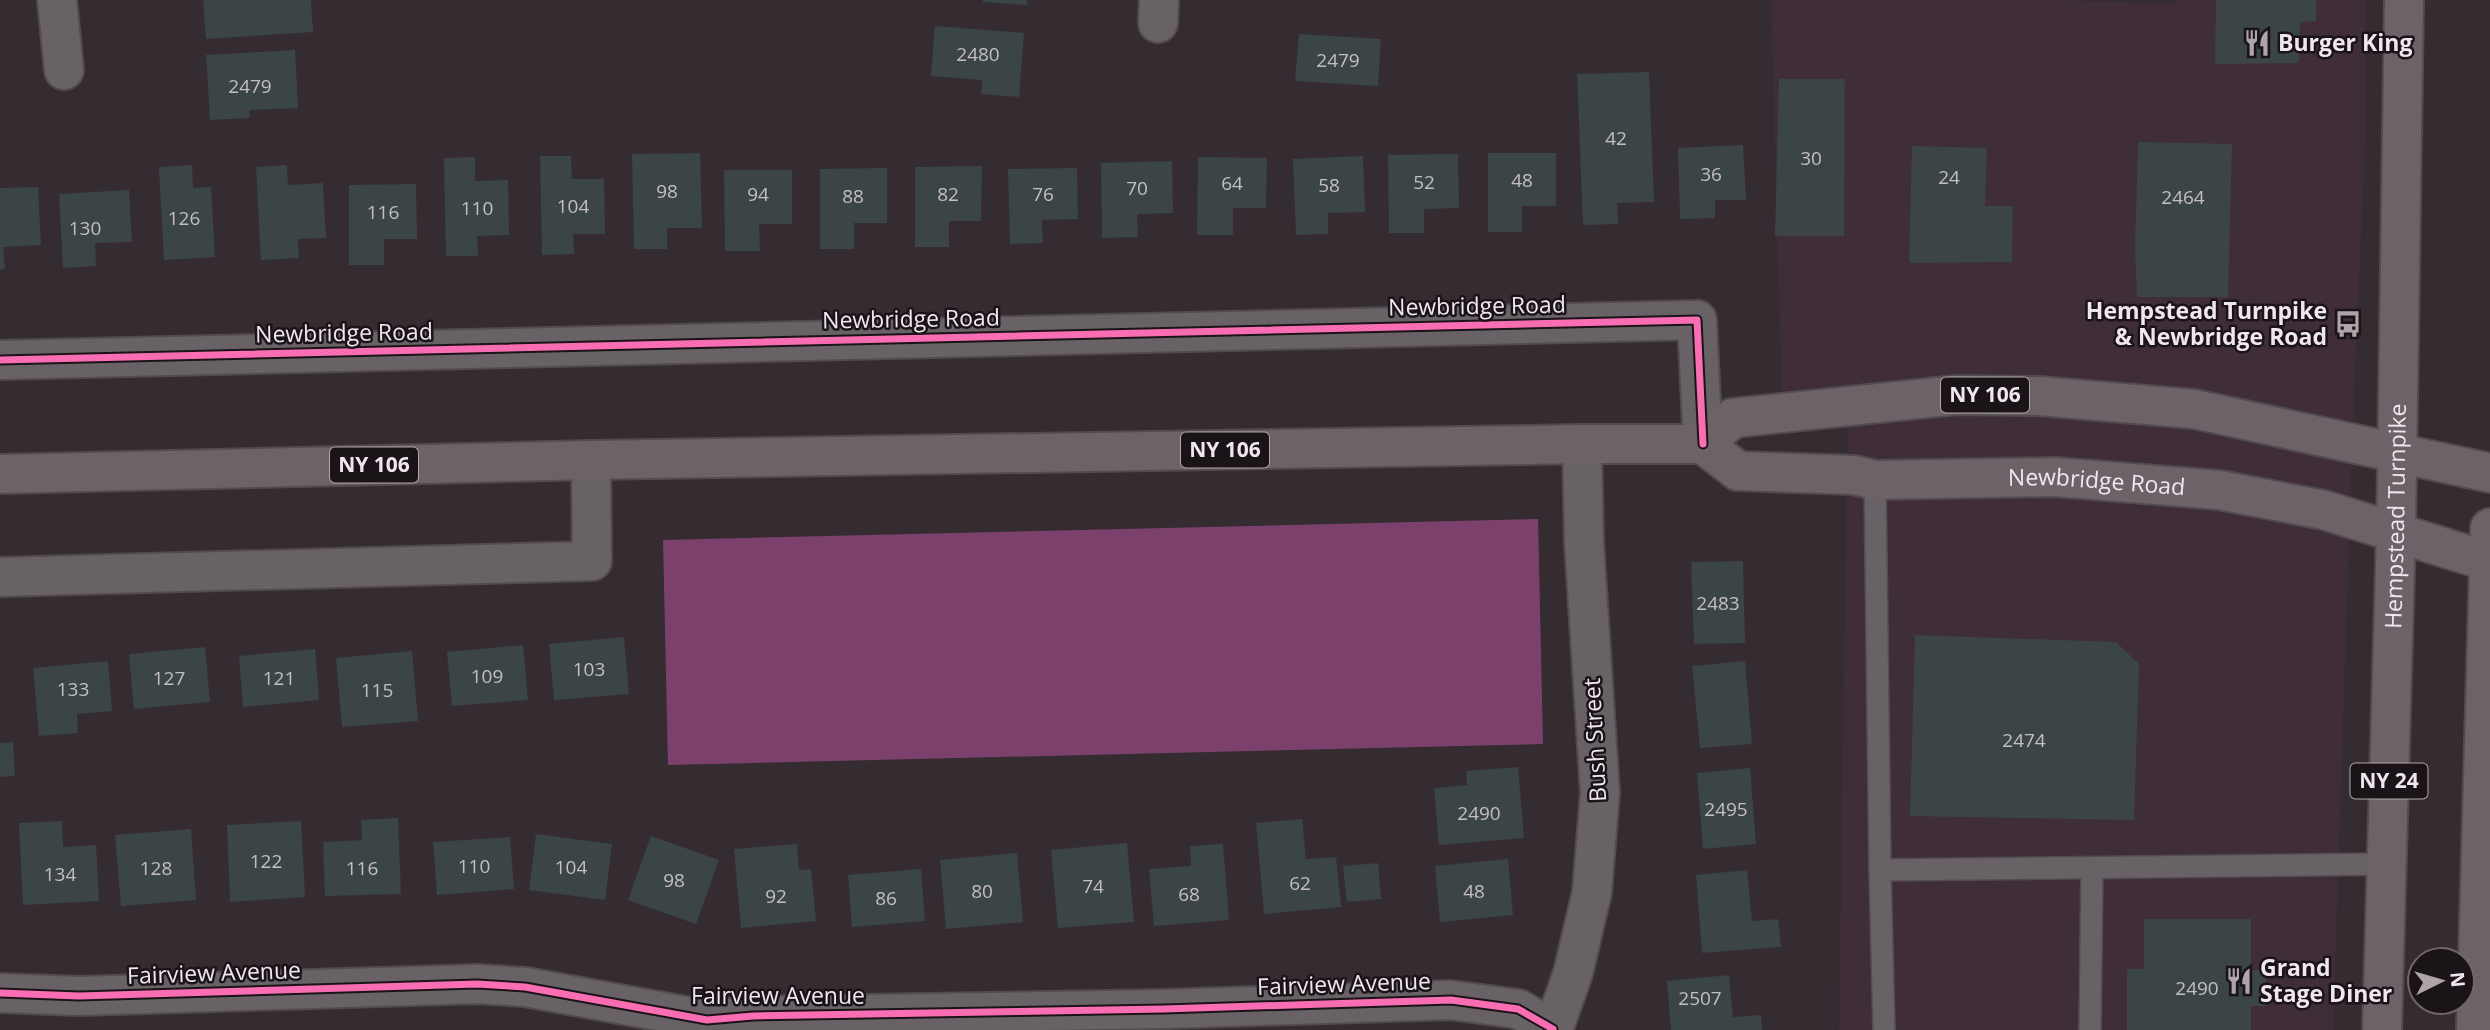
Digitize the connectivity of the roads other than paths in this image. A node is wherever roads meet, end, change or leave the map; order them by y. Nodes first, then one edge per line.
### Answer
1 (57, 0) edge
2 (2404, 0) edge
3 (64, 70) dead end
4 (0, 360) edge
5 (1582, 444) junction
6 (1703, 444) junction
7 (2398, 451) junction
8 (591, 460) junction
9 (2490, 472) edge
10 (0, 474) edge
11 (1875, 480) junction
12 (2490, 528) edge
13 (2396, 532) junction
14 (2490, 562) edge
15 (0, 577) edge
16 (2387, 864) junction
17 (2092, 868) junction
18 (1880, 870) junction
19 (0, 993) edge
20 (1164, 1020) edge
21 (754, 1023) edge
22 (1553, 1030) edge
23 (1884, 1030) edge
24 (2090, 1030) edge
25 (2382, 1030) edge
26 (2476, 1030) edge

1 - 3 street
2 - 7 main road, Hempstead Turnpike / NY 24
4 - 6 street, Newbridge Road
5 - 6 main road, NY 106
5 - 8 main road, NY 106
5 - 22 street, Bush Street
6 - 7 main road, NY 106
6 - 11 main road, Newbridge Road
7 - 9 main road, NY 106
7 - 13 main road, Hempstead Turnpike / NY 24
8 - 10 main road, NY 106
8 - 15 street
11 - 13 main road, Newbridge Road
11 - 18 lane
12 - 14 main road
13 - 14 main road, Newbridge Road
13 - 16 main road, Hempstead Turnpike / NY 24
14 - 26 main road
16 - 17 lane
16 - 25 main road, Hempstead Turnpike / NY 24
17 - 18 lane
17 - 24 lane
18 - 23 lane
19 - 21 street, Fairview Avenue
20 - 21 street, Fairview Avenue
20 - 22 street, Fairview Avenue

